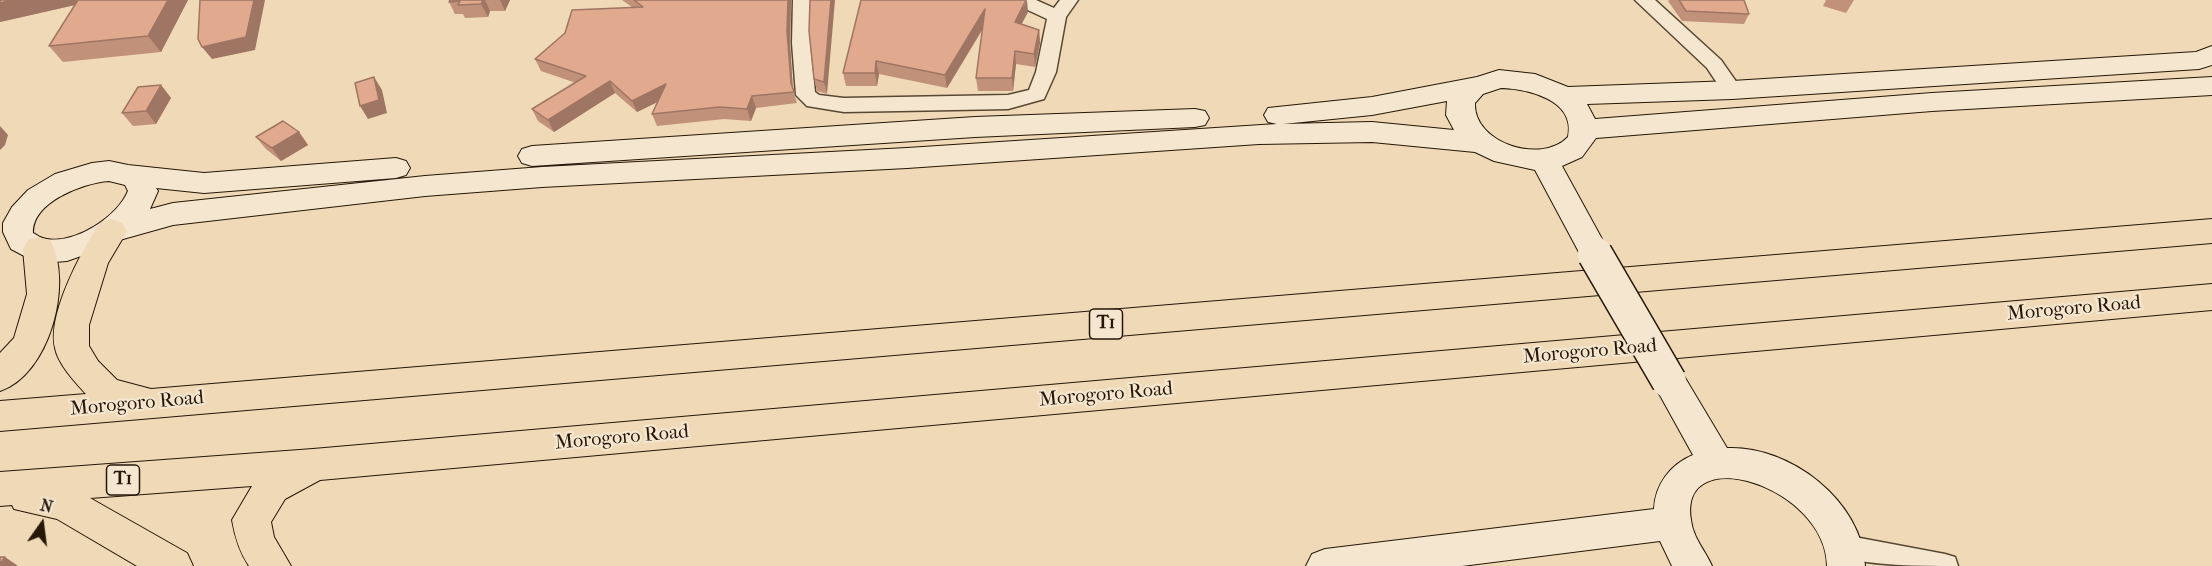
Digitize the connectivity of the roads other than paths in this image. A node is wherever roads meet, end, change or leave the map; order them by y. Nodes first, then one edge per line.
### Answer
1 (802, 0) edge
2 (1021, 0) edge
3 (1069, 0) edge
4 (1644, 0) edge
5 (1057, 16) junction
6 (2212, 55) edge
7 (1477, 86) junction
8 (2212, 86) edge
9 (1732, 90) junction
10 (1563, 96) junction
11 (1583, 131) junction
12 (1478, 142) junction
13 (1544, 160) junction
14 (130, 175) junction
15 (0, 206) edge
16 (31, 206) junction
17 (111, 231) junction
18 (2212, 231) edge
19 (39, 249) junction
20 (2212, 297) edge
21 (0, 377) edge
22 (157, 403) junction
23 (0, 416) edge
24 (1717, 464) junction
25 (314, 465) junction
26 (0, 491) edge
27 (1671, 523) junction
28 (1845, 557) edge
29 (173, 566) edge
30 (271, 566) edge
31 (1325, 566) edge
32 (1692, 566) edge
33 (1945, 566) edge

1 - 5 street
2 - 5 street
3 - 5 street
4 - 9 street
6 - 9 street
7 - 10 street
7 - 12 street
7 - 14 street
8 - 11 street
9 - 10 street
10 - 11 street
11 - 13 street
12 - 13 street
12 - 17 street
13 - 24 street, bridge
14 - 16 street
14 - 17 street
15 - 16 street
16 - 19 street
17 - 19 street
17 - 22 highway
18 - 22 highway, Morogoro Road / T1
19 - 21 highway
20 - 25 highway, Morogoro Road / T1
22 - 23 highway, Morogoro Road / T1
24 - 27 street
24 - 28 street
25 - 26 highway, Morogoro Road / T1
25 - 30 highway
26 - 29 highway
27 - 31 street
27 - 32 street
28 - 33 street

